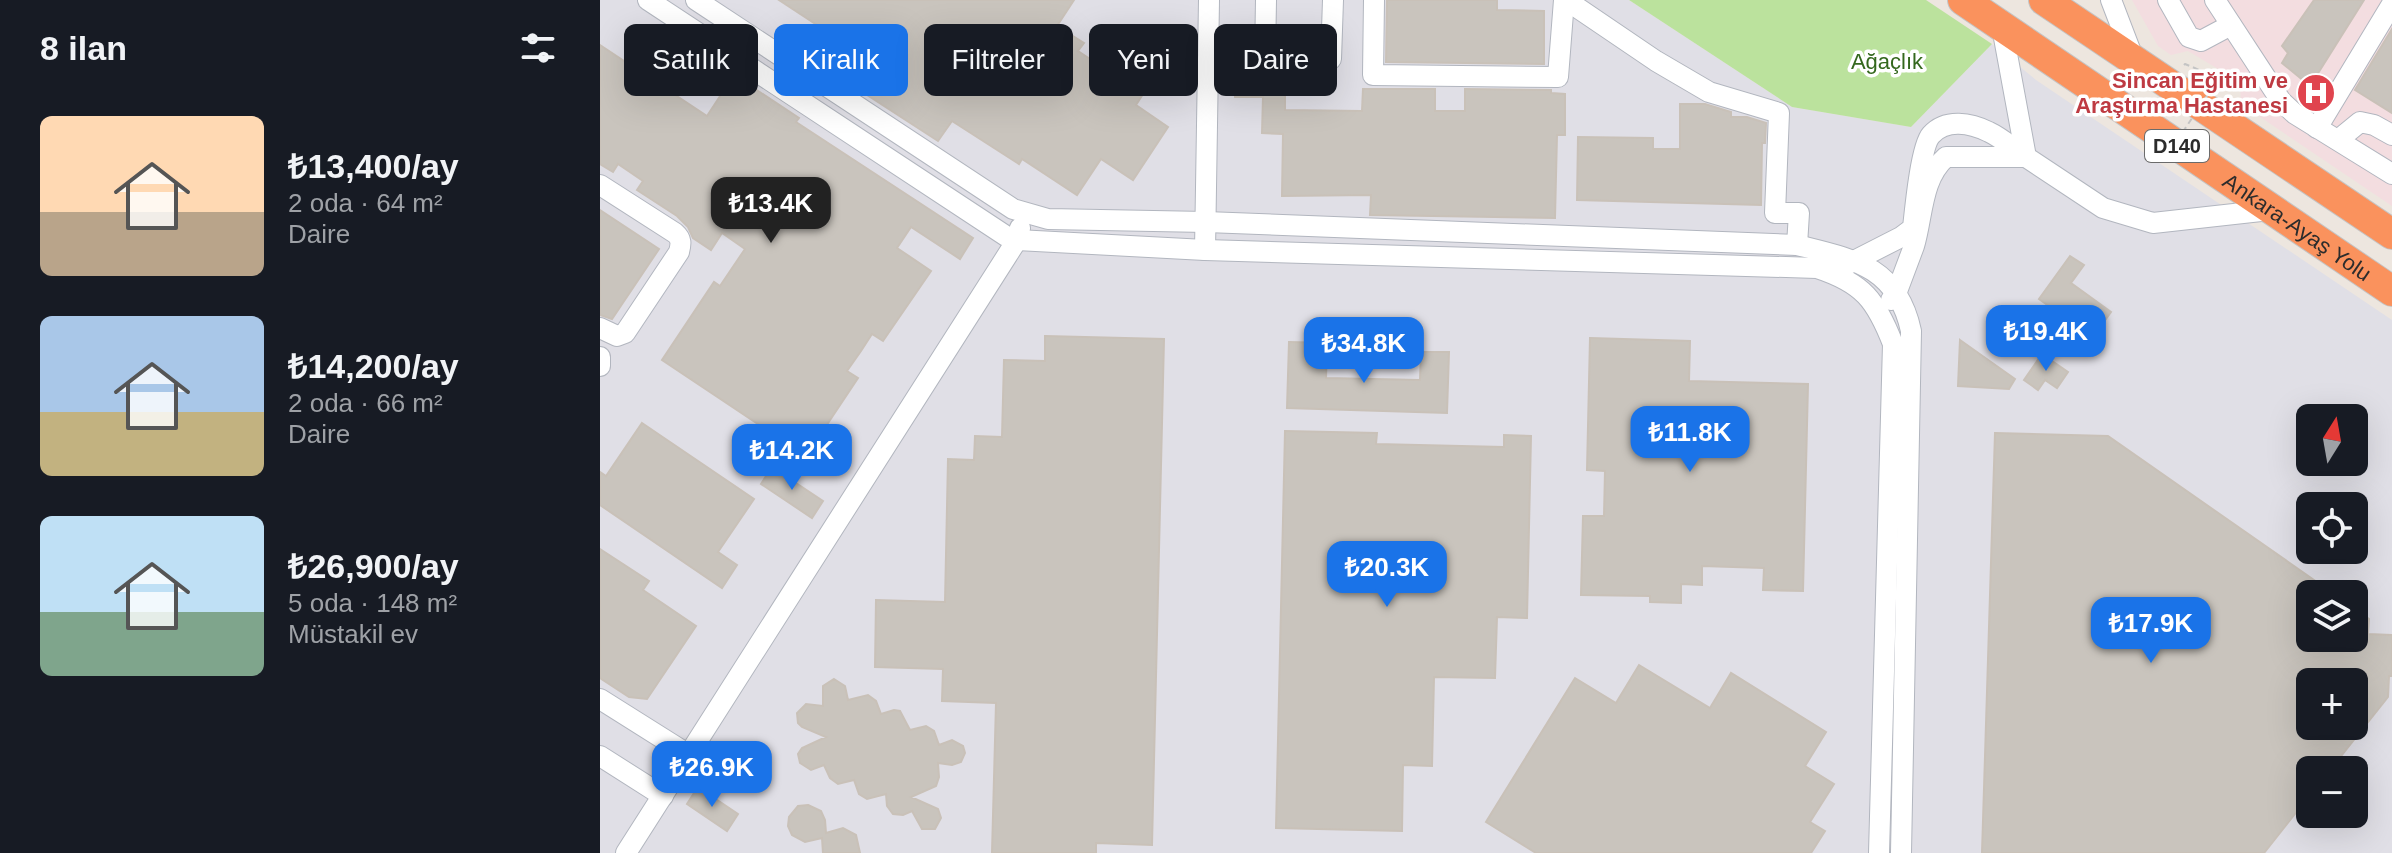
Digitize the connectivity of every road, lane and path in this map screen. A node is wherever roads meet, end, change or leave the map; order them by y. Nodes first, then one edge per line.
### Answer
1 (648, 0) edge
2 (696, 0) edge
3 (1209, 0) edge
4 (1266, 0) edge
5 (1333, 0) edge
6 (1374, 0) edge
7 (1565, 0) edge
8 (1963, 0) edge
9 (2044, 0) edge
10 (2111, 0) edge
11 (2168, 0) edge
12 (2215, 0) edge
13 (2392, 4) edge
14 (1266, 24) edge
15 (1332, 24) edge
16 (2231, 25) junction
17 (2002, 27) junction
18 (1208, 60) junction
19 (1214, 60) edge
20 (2134, 60) junction
21 (2185, 64) dead end
22 (2317, 128) junction
23 (2392, 135) edge
24 (2338, 140) junction
25 (2026, 157) junction
26 (2166, 157) dead end
27 (2392, 174) edge
28 (600, 185) edge
29 (2270, 210) junction
30 (1023, 213) junction
31 (1206, 222) junction
32 (2392, 234) edge
33 (1017, 240) junction
34 (1797, 245) junction
35 (1205, 250) junction
36 (1856, 260) junction
37 (1832, 273) junction
38 (2392, 291) edge
39 (1896, 294) junction
40 (1881, 312) junction
41 (600, 328) edge
42 (600, 357) edge
43 (600, 366) edge
44 (600, 699) edge
45 (689, 755) junction
46 (600, 756) edge
47 (663, 796) junction
48 (626, 853) edge
49 (1879, 853) edge
50 (1901, 853) edge

1 - 33 street
2 - 30 street
3 - 18 street
4 - 14 street
5 - 15 street
6 - 7 street
7 - 34 street
8 - 17 highway, Ankara-Ayaş Yolu / D140
9 - 20 highway, D140
10 - 20 street
11 - 16 street
12 - 16 street
13 - 22 street
16 - 22 street
17 - 25 street
17 - 29 highway, Ankara-Ayaş Yolu / D140
18 - 19 street
18 - 31 street
20 - 32 highway, D140
21 - 26 path, bridge
22 - 24 street
23 - 24 street
24 - 27 street
25 - 29 street
25 - 36 street
25 - 39 street
28 - 41 street
29 - 38 highway, Ankara-Ayaş Yolu / D140
30 - 31 street
30 - 33 street
31 - 34 street
31 - 35 street
33 - 35 street
33 - 45 street
34 - 36 street
35 - 37 street
36 - 37 street
36 - 39 street
37 - 40 street
39 - 40 street
39 - 50 street
40 - 49 street
42 - 43 street
44 - 45 street
45 - 47 street
46 - 47 street
47 - 48 street

